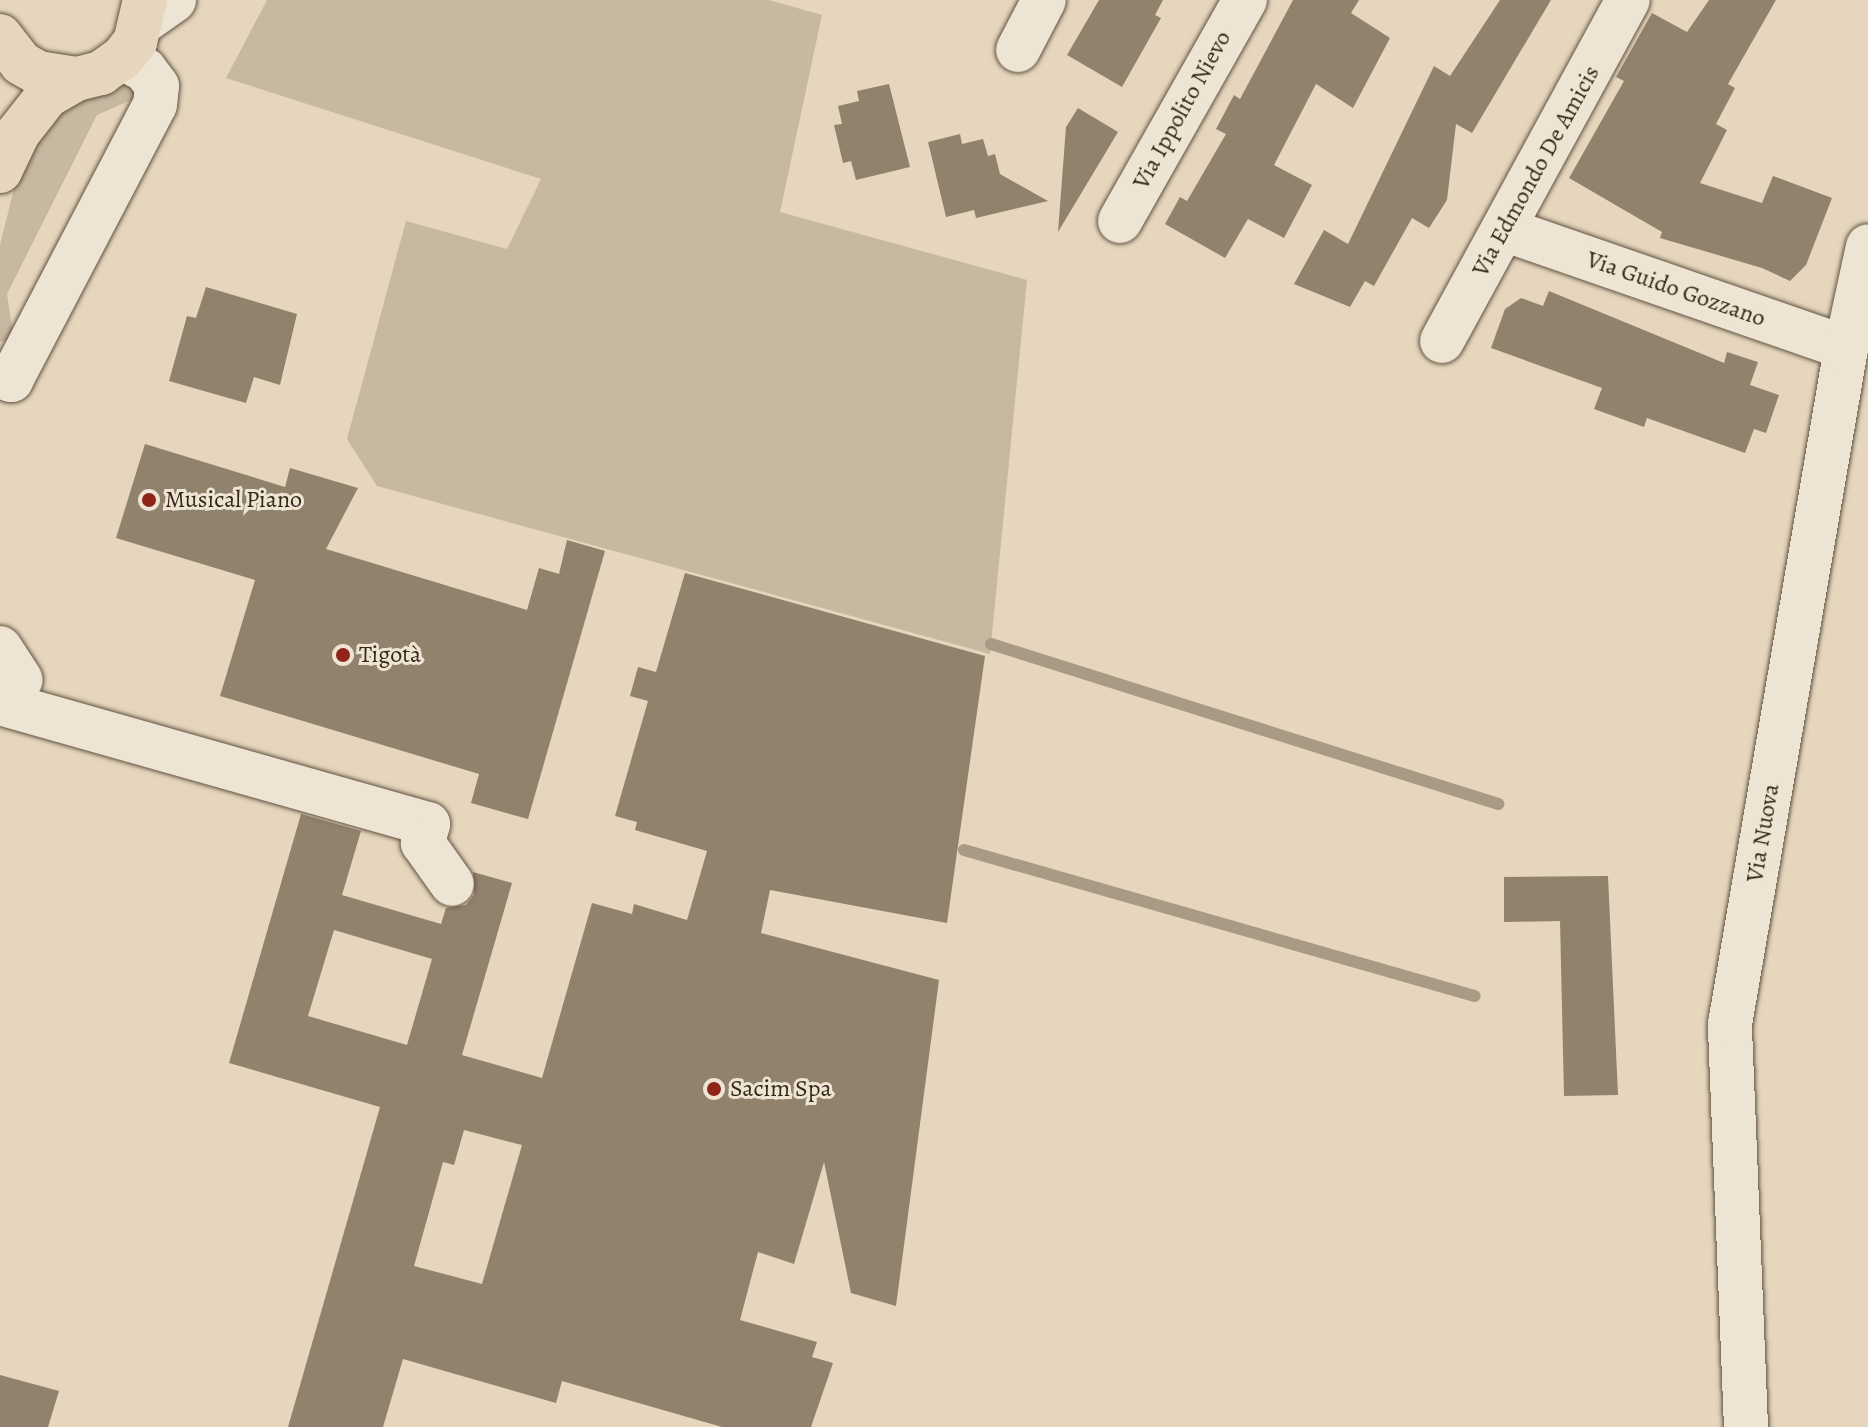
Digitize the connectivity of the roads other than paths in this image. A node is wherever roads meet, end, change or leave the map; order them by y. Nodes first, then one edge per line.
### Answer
1 (1044, 0) edge
2 (1245, 0) edge
3 (1628, 0) edge
4 (146, 20) edge
5 (0, 36) edge
6 (1018, 50) dead end
7 (77, 79) junction
8 (0, 171) edge
9 (1120, 221) dead end
10 (1506, 230) junction
11 (1868, 246) edge
12 (1442, 341) dead end
13 (1846, 348) junction
14 (0, 376) edge
15 (5, 661) edge
16 (452, 884) dead end
17 (1746, 1427) edge

1 - 6 street
2 - 9 street, Via Ippolito Nievo
3 - 10 street, Via Edmondo De Amicis
4 - 7 main road
4 - 14 street
5 - 7 main road
7 - 8 main road
10 - 12 street, Via Edmondo De Amicis
10 - 13 street, Via Guido Gozzano
11 - 13 street, Via Nuova
13 - 17 street, Via Nuova
15 - 16 street

